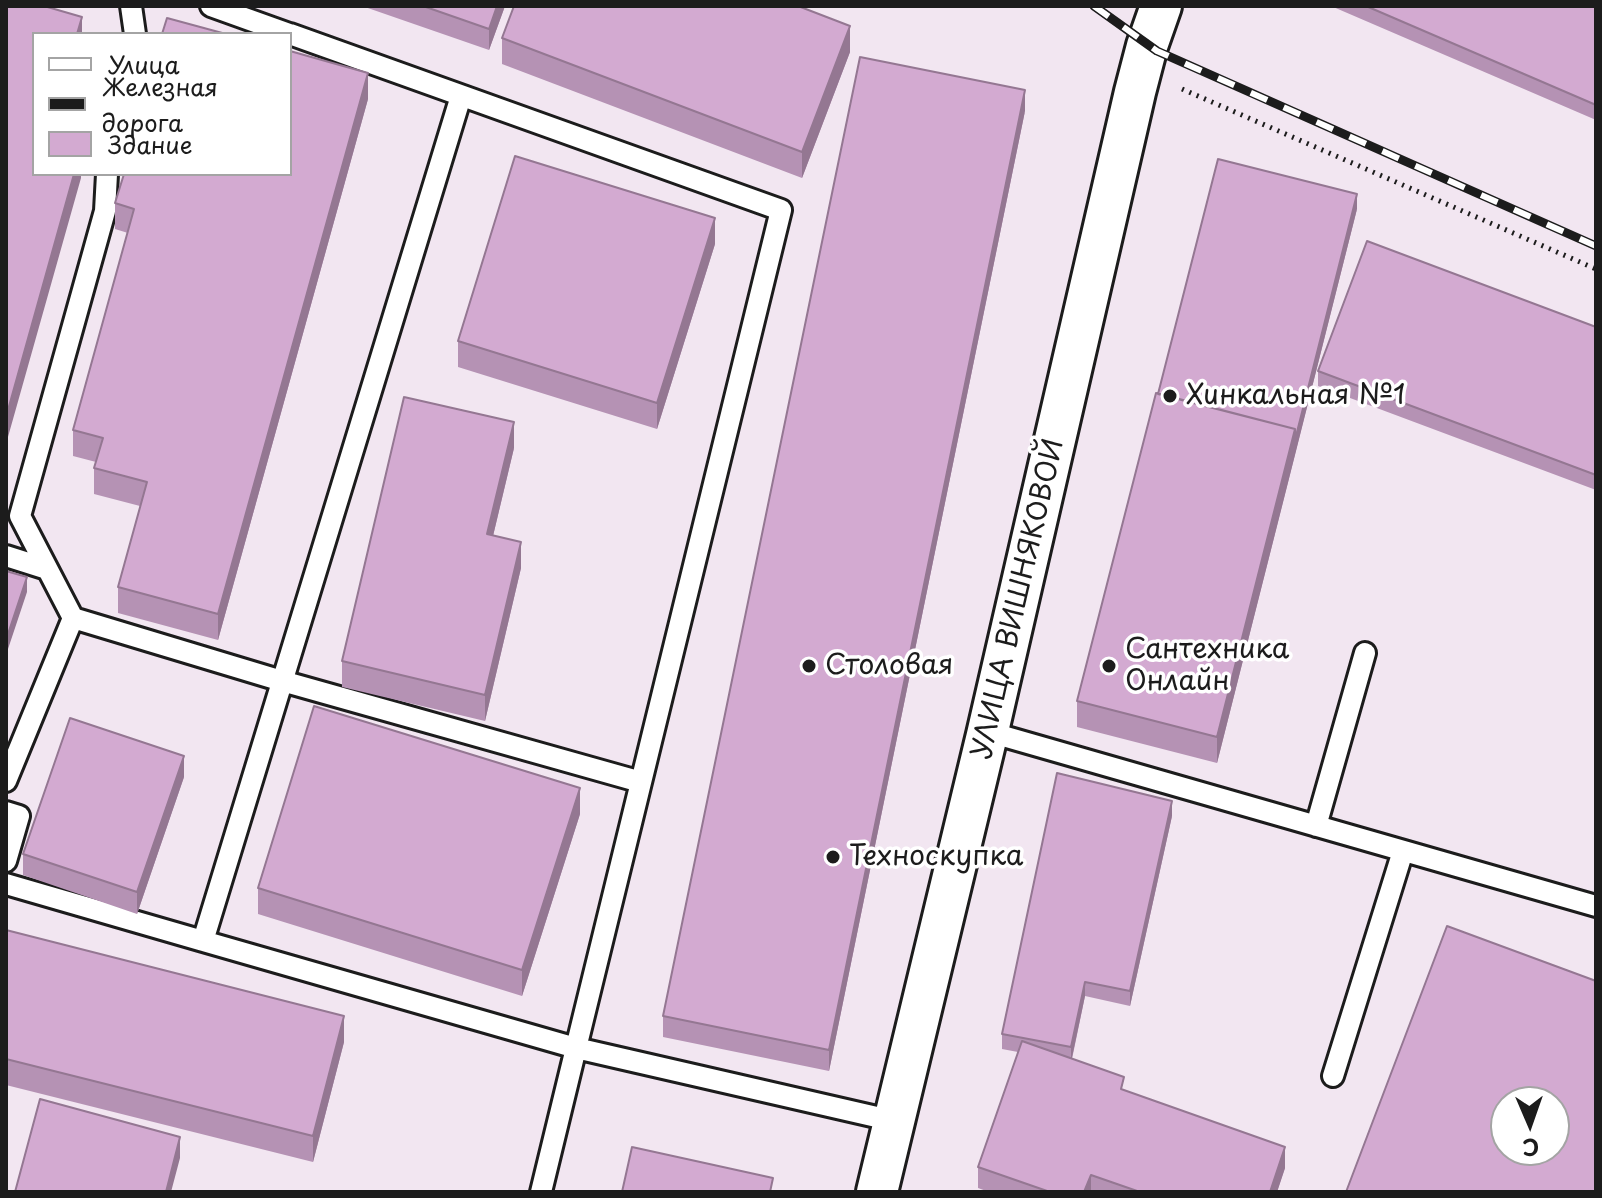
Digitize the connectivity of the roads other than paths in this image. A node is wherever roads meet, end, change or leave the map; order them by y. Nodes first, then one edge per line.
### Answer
1 (131, 6) edge
2 (211, 6) edge
3 (1161, 6) edge
4 (135, 32) edge
5 (284, 32) edge
6 (292, 35) edge
7 (461, 96) junction
8 (107, 176) edge
9 (6, 556) edge
10 (47, 569) junction
11 (73, 618) junction
12 (1365, 653) dead end
13 (282, 681) junction
14 (987, 735) junction
15 (6, 781) edge
16 (641, 782) junction
17 (6, 812) edge
18 (1316, 826) junction
19 (1403, 851) junction
20 (6, 861) edge
21 (6, 884) edge
22 (1596, 906) edge
23 (203, 941) junction
24 (576, 1048) junction
25 (1333, 1076) dead end
26 (894, 1121) junction
27 (541, 1192) edge
28 (877, 1192) edge

1 - 4 lane
2 - 5 lane
3 - 14 street, УЛИЦА ВИШНЯКОВОЙ
6 - 7 lane
7 - 13 lane
7 - 16 lane
8 - 10 lane
9 - 10 lane
10 - 11 lane
11 - 13 lane
11 - 15 lane
12 - 18 lane
13 - 16 lane
13 - 23 lane
14 - 18 lane
14 - 26 street, УЛИЦА ВИШНЯКОВОЙ
16 - 24 lane
17 - 20 lane
18 - 19 lane
19 - 22 lane
19 - 25 lane
21 - 23 lane
23 - 24 lane
24 - 26 lane
24 - 27 lane
26 - 28 street, УЛИЦА ВИШНЯКОВОЙ

